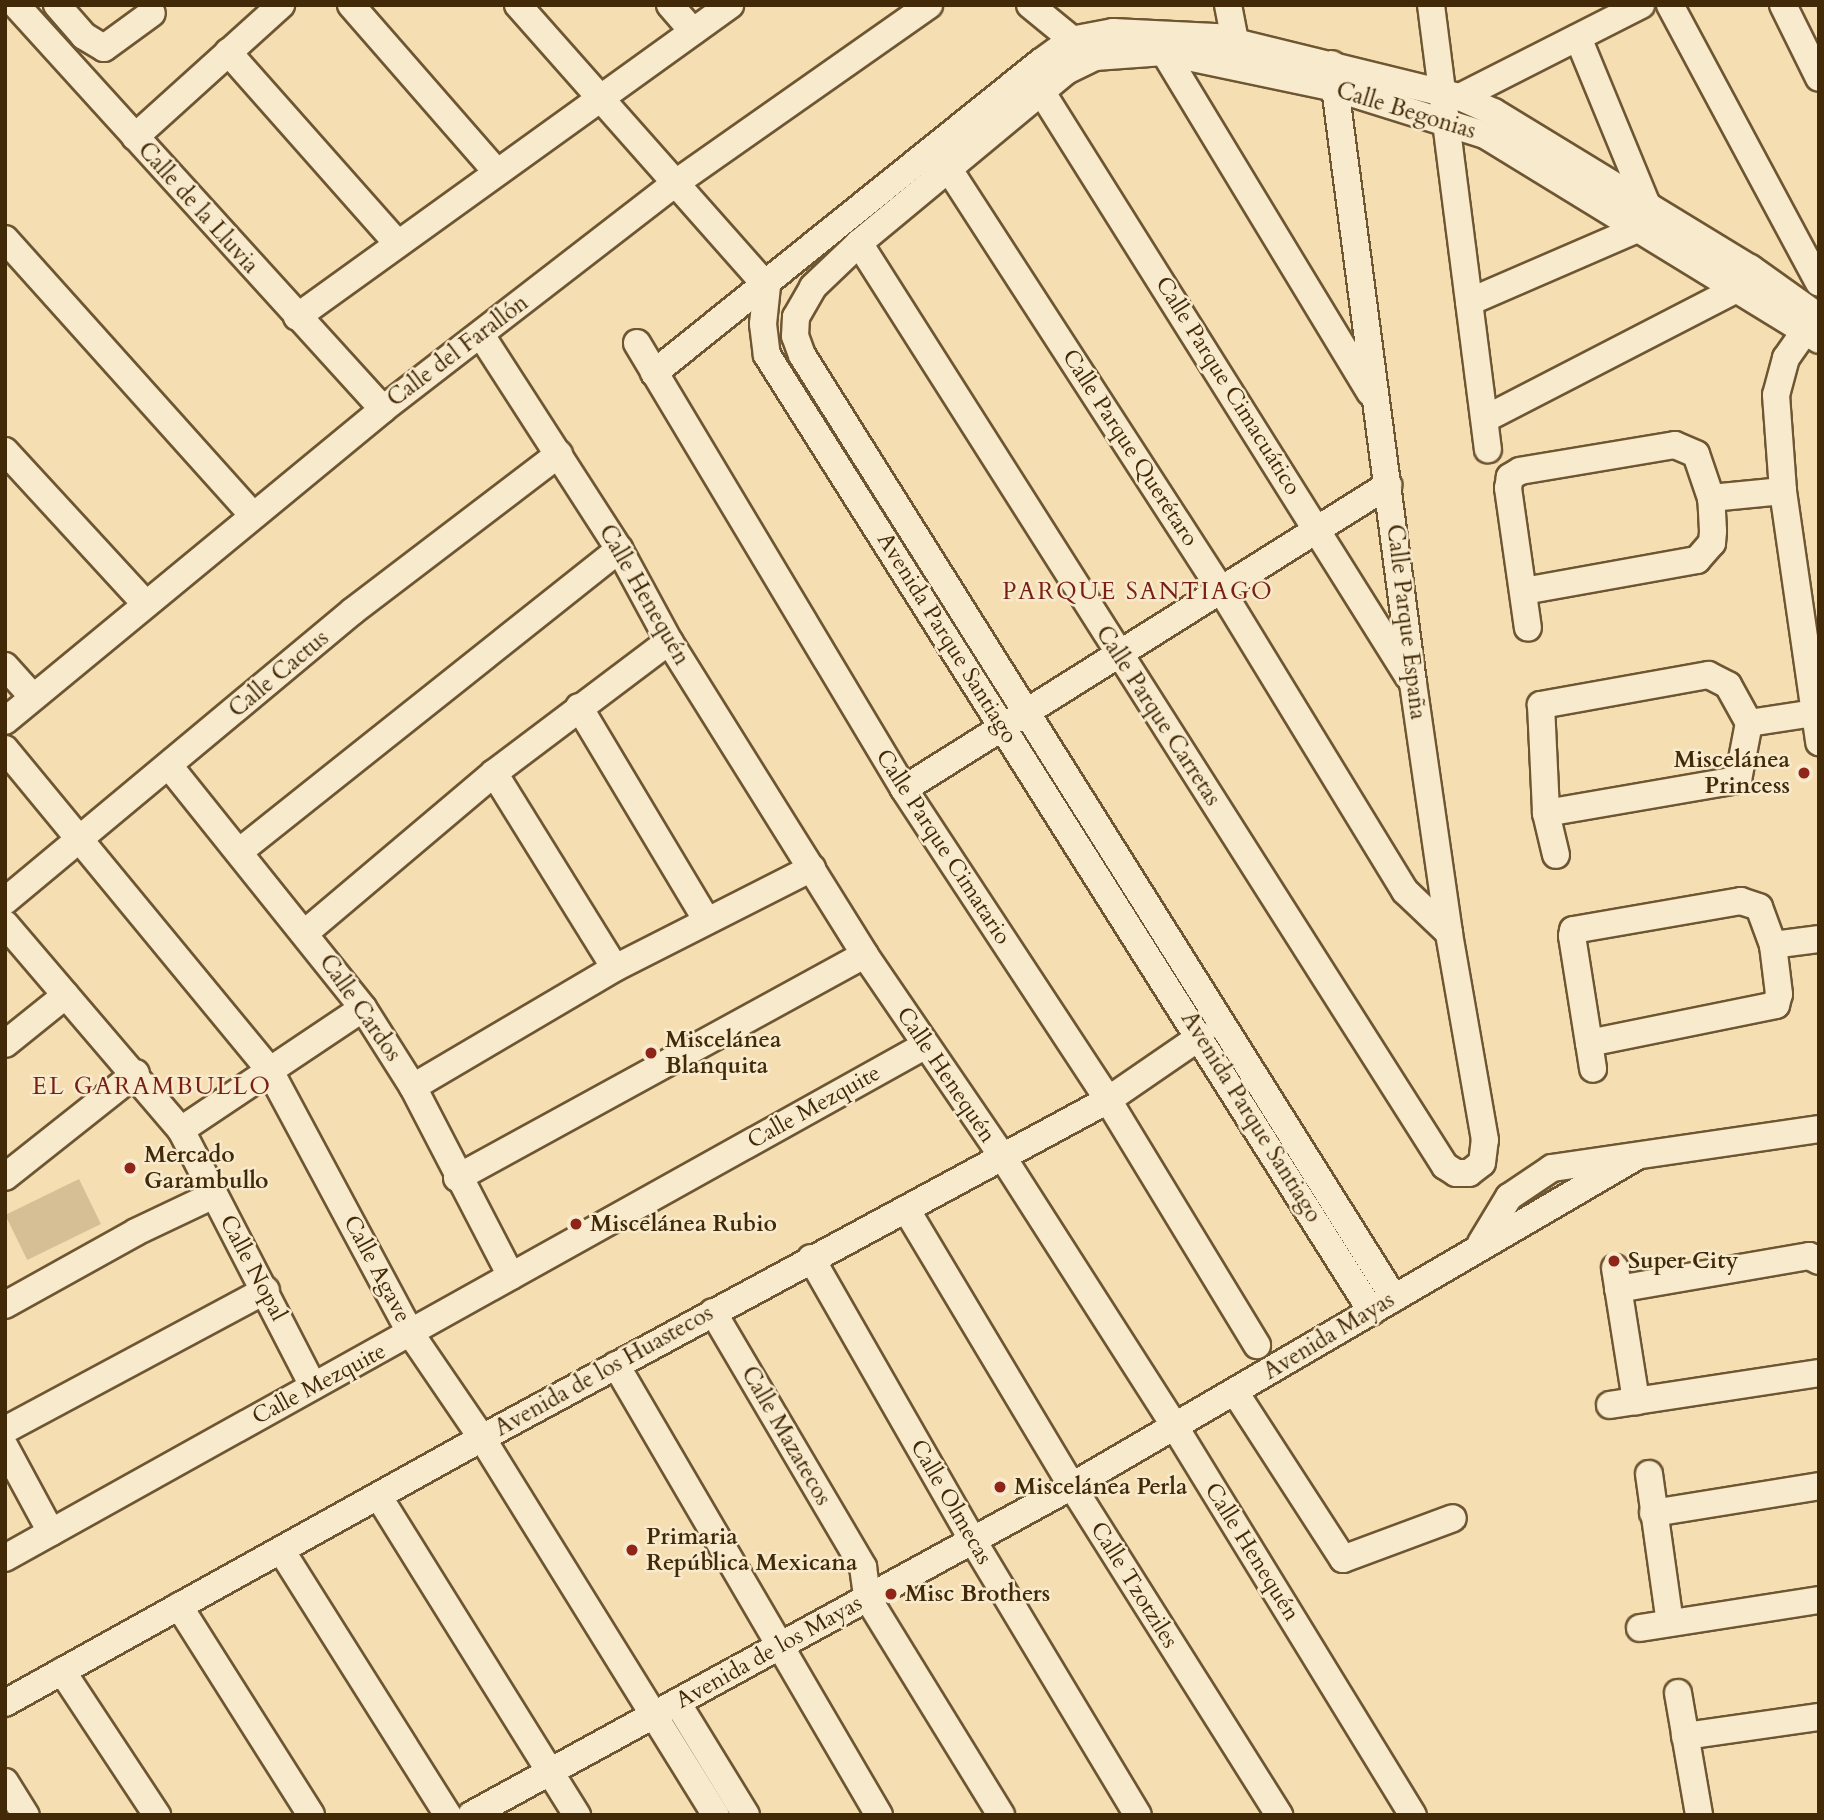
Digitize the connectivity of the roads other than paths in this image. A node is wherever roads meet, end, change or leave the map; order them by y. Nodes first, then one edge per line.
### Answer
1 (16, 5) edge
2 (57, 5) edge
3 (281, 5) edge
4 (351, 5) edge
5 (518, 5) edge
6 (670, 5) edge
7 (730, 5) edge
8 (929, 5) edge
9 (1030, 5) edge
10 (1228, 5) edge
11 (1431, 5) edge
12 (1641, 5) edge
13 (1670, 5) edge
14 (1783, 5) edge
15 (152, 13) dead end
16 (693, 31) junction
17 (84, 36) junction
18 (1578, 38) junction
19 (1071, 40) junction
20 (1235, 42) junction
21 (228, 52) junction
22 (1164, 52) junction
23 (1095, 57) junction
24 (64, 58) junction
25 (1334, 76) junction
26 (1819, 78) edge
27 (1041, 91) junction
28 (1449, 92) junction
29 (598, 98) junction
30 (1443, 119) junction
31 (135, 137) junction
32 (496, 171) junction
33 (950, 171) junction
34 (673, 185) junction
35 (1642, 217) junction
36 (5, 239) edge
37 (859, 243) junction
38 (398, 244) junction
39 (1744, 279) junction
40 (1819, 283) edge
41 (767, 286) junction
42 (1469, 302) junction
43 (297, 317) junction
44 (1815, 328) edge
45 (481, 335) junction
46 (637, 343) dead end
47 (654, 373) junction
48 (1375, 400) junction
49 (383, 408) junction
50 (1485, 419) junction
51 (1488, 449) dead end
52 (5, 451) edge
53 (559, 454) junction
54 (1388, 485) junction
55 (1783, 491) junction
56 (1711, 498) junction
57 (252, 514) junction
58 (1317, 527) junction
59 (619, 549) junction
60 (1220, 588) junction
61 (1524, 592) junction
62 (145, 603) junction
63 (1528, 628) dead end
64 (669, 641) junction
65 (1117, 652) junction
66 (5, 666) edge
67 (1413, 683) junction
68 (33, 697) junction
69 (579, 707) junction
70 (1814, 713) junction
71 (1013, 718) junction
72 (5, 721) edge
73 (1749, 723) junction
74 (1819, 742) edge
75 (5, 748) edge
76 (170, 767) junction
77 (494, 773) junction
78 (904, 789) junction
79 (1546, 813) junction
80 (76, 839) junction
81 (240, 851) junction
82 (1556, 855) dead end
83 (812, 868) junction
84 (5, 901) edge
85 (707, 920) junction
86 (5, 924) edge
87 (306, 932) junction
88 (1449, 933) junction
89 (1819, 939) edge
90 (1773, 945) junction
91 (865, 955) junction
92 (615, 968) junction
93 (66, 995) junction
94 (363, 1008) junction
95 (1201, 1036) junction
96 (1589, 1043) junction
97 (5, 1044) edge
98 (926, 1045) junction
99 (1593, 1069) dead end
100 (270, 1071) junction
101 (136, 1073) junction
102 (413, 1087) junction
103 (1108, 1100) junction
104 (1819, 1129) edge
105 (181, 1130) junction
106 (1002, 1156) junction
107 (1469, 1173) joint
108 (5, 1177) edge
109 (457, 1178) junction
110 (214, 1195) junction
111 (906, 1209) junction
112 (811, 1258) junction
113 (1819, 1261) edge
114 (511, 1276) junction
115 (266, 1290) junction
116 (5, 1305) edge
117 (1383, 1305) junction
118 (713, 1312) junction
119 (411, 1334) junction
120 (1257, 1346) dead end
121 (615, 1365) junction
122 (1819, 1373) edge
123 (313, 1386) junction
124 (1235, 1392) junction
125 (1175, 1427) junction
126 (5, 1430) edge
127 (482, 1438) junction
128 (5, 1447) edge
129 (1649, 1474) dead end
130 (1072, 1486) junction
131 (1819, 1486) edge
132 (379, 1497) junction
133 (1653, 1513) junction
134 (1453, 1518) dead end
135 (51, 1532) junction
136 (971, 1539) junction
137 (281, 1550) junction
138 (5, 1558) edge
139 (867, 1597) junction
140 (1819, 1600) edge
141 (180, 1606) junction
142 (1670, 1623) junction
143 (1640, 1628) dead end
144 (778, 1646) junction
145 (62, 1671) junction
146 (1678, 1693) dead end
147 (5, 1703) edge
148 (678, 1704) junction
149 (654, 1715) junction
150 (1819, 1717) edge
151 (1685, 1736) junction
152 (550, 1772) junction
153 (5, 1782) edge
154 (26, 1815) edge
155 (157, 1815) edge
156 (311, 1815) edge
157 (448, 1815) edge
158 (471, 1815) edge
159 (577, 1815) edge
160 (716, 1815) edge
161 (746, 1815) edge
162 (878, 1815) edge
163 (1001, 1815) edge
164 (1138, 1815) edge
165 (1279, 1815) edge
166 (1413, 1815) edge
167 (1699, 1815) edge

1 - 24 street, Calle de la Lluvia
2 - 17 street
3 - 21 street
4 - 32 street
5 - 29 street
6 - 16 street
7 - 16 street
8 - 34 street, Calle del Farallón
9 - 19 street
10 - 20 street
11 - 28 street
12 - 18 street
13 - 40 street
14 - 26 street
15 - 17 street
16 - 29 street
17 - 24 street
18 - 28 street
18 - 35 street
19 - 20 street, Calle Begonias
19 - 23 street
19 - 41 street
20 - 25 street, Calle Begonias
21 - 31 street
21 - 38 street
22 - 23 street, Calle Begonias
22 - 25 street, Calle Begonias
22 - 48 street
23 - 27 street, Avenida Parque Santiago
24 - 31 street, Calle de la Lluvia
25 - 28 street, Calle Begonias
25 - 30 street, Calle Begonias
25 - 48 street, Calle Parque España
27 - 33 street, Avenida Parque Santiago
27 - 58 street, Calle Parque Cimacuático
28 - 30 street
28 - 35 street, Calle Begonias
29 - 32 street
29 - 34 street
30 - 35 street, Calle Begonias
30 - 42 street
31 - 43 street, Calle de la Lluvia
32 - 38 street
33 - 37 street, Avenida Parque Santiago
33 - 60 street, Calle Parque Querétaro
34 - 41 street
34 - 45 street, Calle del Farallón
35 - 39 street, Calle Begonias
35 - 42 street
36 - 57 street
37 - 65 street, Calle Parque Carretas
37 - 71 street, Avenida Parque Santiago
38 - 43 street
39 - 44 street, Calle Begonias
39 - 50 street
41 - 47 street
41 - 71 street, Avenida Parque Santiago
42 - 50 street
43 - 49 street, Calle de la Lluvia
44 - 55 street
45 - 49 street, Calle del Farallón
45 - 53 street, Calle Henequén
46 - 47 street, Calle Parque Cimatario
47 - 78 street, Calle Parque Cimatario
48 - 54 street, Calle Parque España
49 - 57 street, Calle del Farallón
50 - 51 street
52 - 62 street
53 - 59 street, Calle Henequén
53 - 76 street, Calle Cactus
54 - 58 street
54 - 67 street, Calle Parque España
55 - 56 street
55 - 70 street
56 - 61 street
56 - 61 street
57 - 62 street, Calle del Farallón
58 - 60 street
58 - 67 street, Calle Parque Cimacuático
59 - 64 street, Calle Henequén
59 - 81 street
60 - 65 street
60 - 88 street, Calle Parque Querétaro
61 - 63 street
62 - 68 street, Calle del Farallón
64 - 69 street
64 - 83 street, Calle Henequén
65 - 71 street
65 - 107 street, Calle Parque Carretas
66 - 68 street
67 - 88 street, Calle Parque España
68 - 72 street, Calle del Farallón
69 - 77 street
69 - 85 street
70 - 73 street
70 - 74 street
71 - 78 street
71 - 95 street, Avenida Parque Santiago
71 - 117 street, Avenida Parque Santiago
73 - 79 street
73 - 79 street
75 - 80 street, Calle Agave
76 - 80 street, Calle Cactus
76 - 81 street, Calle Cardos
77 - 87 street
77 - 92 street
78 - 103 street, Calle Parque Cimatario
79 - 82 street
80 - 84 street, Calle Cactus
80 - 100 street, Calle Agave
81 - 87 street, Calle Cardos
83 - 85 street
83 - 91 street, Calle Henequén
85 - 92 street
86 - 93 street, Calle Nopal
87 - 94 street, Calle Cardos
88 - 107 street, Calle Parque España
89 - 90 street
90 - 96 street
90 - 96 street
91 - 98 street, Calle Henequén
91 - 109 street
92 - 102 street
93 - 97 street
93 - 101 street, Calle Nopal
94 - 100 street
94 - 102 street, Calle Cardos
95 - 103 street, Avenida de los Huastecos
95 - 117 street, Avenida Parque Santiago
96 - 99 street
98 - 106 street, Calle Henequén
98 - 114 street, Calle Mezquite
100 - 105 street
100 - 119 street, Calle Agave
101 - 105 street, Calle Nopal
101 - 108 street
102 - 109 street, Calle Cardos
103 - 106 street, Avenida de los Huastecos
103 - 120 street, Calle Parque Cimatario
104 - 117 street, Avenida Mayas
105 - 110 street, Calle Nopal
106 - 111 street, Avenida de los Huastecos
106 - 125 street, Calle Henequén
109 - 114 street, Calle Cardos
110 - 115 street, Calle Nopal
110 - 116 street
111 - 112 street, Avenida de los Huastecos
111 - 130 street, Calle Tzotziles
112 - 118 street, Avenida de los Huastecos
112 - 136 street, Calle Olmecas
113 - 122 street
114 - 119 street, Calle Mezquite
115 - 123 street, Calle Nopal
115 - 126 street
117 - 124 street, Avenida Mayas
118 - 121 street, Avenida de los Huastecos
118 - 139 street, Calle Mazatecos
119 - 123 street, Calle Mezquite
119 - 127 street, Calle Agave
121 - 127 street, Avenida de los Huastecos
121 - 144 street
123 - 135 street, Calle Mezquite
124 - 125 street, Avenida Mayas
124 - 134 street
125 - 130 street, Avenida de los Mayas
125 - 166 street, Calle Henequén
127 - 132 street, Avenida de los Huastecos
127 - 149 street, Calle Agave
128 - 135 street
129 - 133 street
130 - 136 street, Avenida de los Mayas
130 - 165 street, Calle Tzotziles
131 - 133 street
132 - 137 street, Avenida de los Huastecos
132 - 152 street
133 - 142 street
135 - 138 street, Calle Mezquite
136 - 139 street, Avenida de los Mayas
136 - 164 street, Calle Olmecas
137 - 141 street, Avenida de los Huastecos
137 - 157 street
139 - 144 street, Avenida de los Mayas
139 - 163 street, Calle Mazatecos
140 - 142 street
141 - 145 street, Avenida de los Huastecos
141 - 156 street
142 - 143 street
144 - 148 street, Avenida de los Mayas
144 - 162 street
145 - 147 street, Avenida de los Huastecos
145 - 155 street
146 - 151 street
148 - 149 street, Avenida de los Mayas
148 - 161 street
149 - 152 street, Avenida de los Mayas
149 - 160 street, Calle Agave
150 - 151 street
151 - 167 street
152 - 158 street, Avenida de los Mayas
152 - 159 street
153 - 154 street

